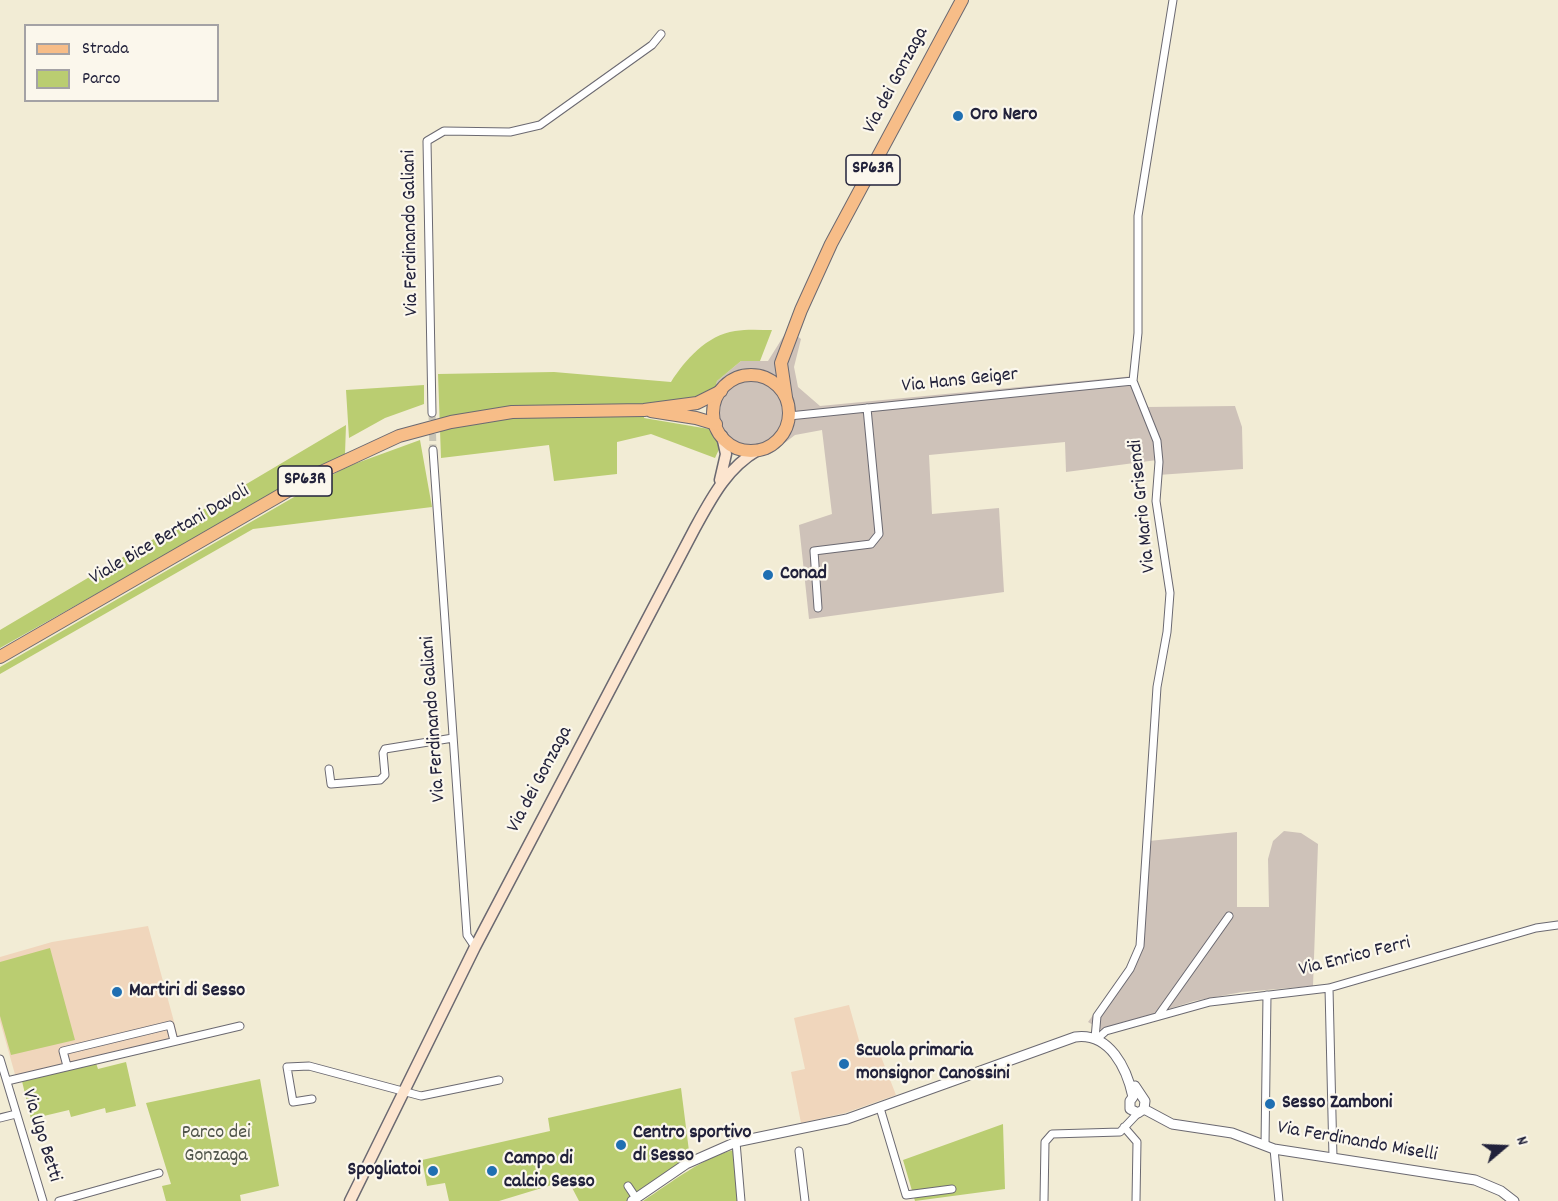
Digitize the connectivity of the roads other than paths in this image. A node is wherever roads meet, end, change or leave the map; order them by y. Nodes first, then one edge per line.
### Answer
1 (962, 0) edge
2 (1173, 0) edge
3 (661, 34) dead end
4 (788, 341) junction
5 (754, 375) junction
6 (1133, 381) junction
7 (721, 391) junction
8 (786, 397) junction
9 (867, 408) junction
10 (644, 410) junction
11 (432, 413) tunnel mouth
12 (789, 416) junction
13 (716, 424) junction
14 (722, 436) junction
15 (433, 450) tunnel mouth
16 (758, 450) junction
17 (716, 491) junction
18 (818, 608) dead end
19 (0, 657) edge
20 (453, 738) junction
21 (329, 769) dead end
22 (1229, 916) dead end
23 (1558, 925) edge
24 (475, 947) junction
25 (1329, 988) junction
26 (1267, 995) junction
27 (1158, 1016) junction
28 (240, 1026) dead end
29 (1096, 1039) junction
30 (174, 1041) junction
31 (0, 1059) edge
32 (67, 1066) junction
33 (499, 1080) dead end
34 (7, 1081) junction
35 (405, 1089) junction
36 (312, 1099) dead end
37 (1139, 1105) junction
38 (880, 1108) junction
39 (16, 1114) junction
40 (0, 1118) edge
41 (1125, 1126) junction
42 (736, 1142) junction
43 (1269, 1147) junction
44 (799, 1151) dead end
45 (1333, 1158) junction
46 (159, 1173) dead end
47 (628, 1186) dead end
48 (952, 1189) dead end
49 (634, 1200) edge
50 (42, 1201) edge
51 (58, 1201) edge
52 (350, 1201) edge
53 (741, 1201) edge
54 (805, 1201) edge
55 (1044, 1201) edge
56 (1136, 1201) edge
57 (1279, 1201) edge
58 (1514, 1201) edge

1 - 4 main road, Via dei Gonzaga / SP63R
2 - 6 street, Via Mario Grisendi
3 - 11 street, Via Ferdinando Galiani
4 - 5 main road, SP63R
4 - 8 main road, SP63R
5 - 7 main road, SP63R
5 - 8 main road
6 - 9 street, Via Hans Geiger
6 - 29 street, Via Mario Grisendi
7 - 10 main road, SP63R
7 - 13 main road
8 - 12 main road, SP63R
9 - 12 street, Via Hans Geiger
9 - 18 street
10 - 13 main road, SP63R
10 - 19 main road, Viale Bice Bertani Davoli / SP63R
12 - 16 main road
13 - 14 main road
14 - 16 main road
14 - 17 main road, Via dei Gonzaga
15 - 20 street, Via Ferdinando Galiani
16 - 17 main road, Via dei Gonzaga
17 - 24 main road, Via dei Gonzaga
20 - 21 street
20 - 24 street, Via Ferdinando Galiani
22 - 27 street
23 - 25 street, Via Enrico Ferri
24 - 35 main road, Via dei Gonzaga
25 - 26 street, Via Enrico Ferri
25 - 45 street
26 - 27 street, Via Enrico Ferri
26 - 43 street
27 - 29 street, Via Enrico Ferri
28 - 30 street, Via Ugo Betti
29 - 37 street
29 - 38 street, Via Enrico Ferri
30 - 32 street, Via Ugo Betti
30 - 32 street
31 - 34 street, Via Ugo Betti
32 - 34 street, Via Ugo Betti
33 - 35 street
34 - 39 street, Via Ugo Betti
35 - 36 street
35 - 52 main road, Via dei Gonzaga
37 - 41 street
37 - 43 street, Via Ferdinando Miselli
38 - 42 street, Via Enrico Ferri
38 - 48 street
39 - 40 street
39 - 50 street, Via Ugo Betti
41 - 55 street
41 - 56 street
42 - 49 street, Via Enrico Ferri
42 - 53 street
43 - 45 street, Via Ferdinando Miselli
43 - 57 street
44 - 54 street
45 - 58 street, Via Ferdinando Miselli
46 - 51 street, Via Ugo Betti
47 - 49 street, Via Enrico Ferri

